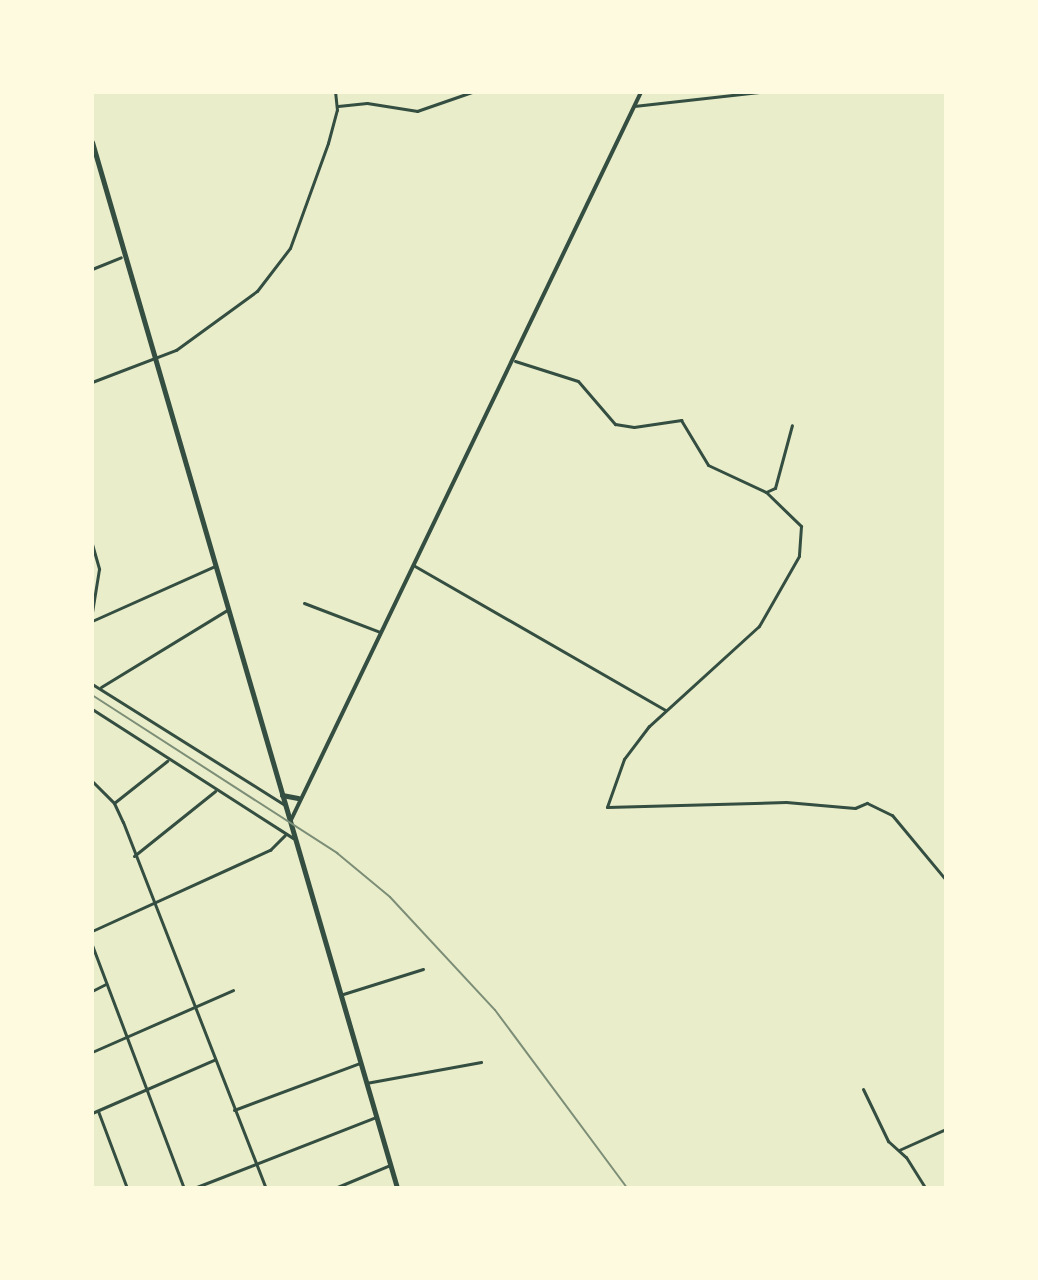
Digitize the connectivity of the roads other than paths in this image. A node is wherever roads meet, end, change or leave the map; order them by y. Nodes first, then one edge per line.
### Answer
1 (335, 92) edge
2 (472, 92) edge
3 (641, 92) edge
4 (759, 92) edge
5 (338, 106) junction
6 (634, 106) junction
7 (92, 142) edge
8 (121, 257) junction
9 (92, 269) edge
10 (155, 358) junction
11 (515, 361) junction
12 (92, 382) edge
13 (792, 425) dead end
14 (766, 492) junction
15 (92, 544) edge
16 (413, 565) junction
17 (215, 566) junction
18 (304, 603) dead end
19 (227, 610) junction
20 (92, 612) edge
21 (92, 621) edge
22 (380, 632) junction
23 (92, 684) edge
24 (99, 689) junction
25 (92, 709) edge
26 (665, 710) junction
27 (169, 760) junction
28 (92, 781) edge
29 (215, 791) junction
30 (282, 795) junction
31 (298, 798) junction
32 (114, 803) junction
33 (285, 805) junction
34 (291, 820) junction
35 (285, 835) junction
36 (296, 840) junction
37 (134, 856) junction
38 (946, 880) edge
39 (151, 903) junction
40 (92, 931) edge
41 (92, 945) edge
42 (423, 969) dead end
43 (106, 984) junction
44 (233, 990) dead end
45 (92, 991) edge
46 (340, 995) junction
47 (193, 1007) junction
48 (127, 1036) junction
49 (92, 1052) edge
50 (214, 1060) junction
51 (481, 1062) dead end
52 (360, 1063) junction
53 (366, 1083) junction
54 (147, 1088) junction
55 (863, 1089) dead end
56 (234, 1110) junction
57 (98, 1111) junction
58 (92, 1113) edge
59 (376, 1117) junction
60 (946, 1129) edge
61 (899, 1150) junction
62 (256, 1165) junction
63 (390, 1165) junction
64 (127, 1188) edge
65 (184, 1188) edge
66 (194, 1188) edge
67 (266, 1188) edge
68 (335, 1188) edge
69 (397, 1188) edge
70 (925, 1188) edge

1 - 5 street
2 - 5 street
3 - 6 street
4 - 6 street
5 - 10 street
6 - 11 street
7 - 8 main road
8 - 9 street
8 - 10 main road
10 - 12 street
10 - 17 main road
11 - 14 street
11 - 16 street
13 - 14 street
14 - 26 street
15 - 20 street
16 - 22 street
16 - 26 street
17 - 19 main road
17 - 21 street
18 - 22 street
19 - 24 street
19 - 30 main road
22 - 31 street
23 - 24 street
24 - 33 street
25 - 27 street
26 - 38 street
27 - 29 street
27 - 32 street
28 - 32 street
29 - 35 street
29 - 37 street
30 - 31 main road
30 - 33 main road
31 - 34 street
32 - 37 street
33 - 34 main road
34 - 36 main road
35 - 36 street
35 - 39 street
36 - 46 main road
37 - 39 street
39 - 40 street
39 - 47 street
41 - 43 street
42 - 46 street
43 - 45 street
43 - 48 street
44 - 47 street
46 - 52 main road
47 - 48 street
47 - 50 street
48 - 49 street
48 - 54 street
50 - 54 street
50 - 56 street
51 - 53 street
52 - 53 main road
52 - 56 street
53 - 59 main road
54 - 57 street
54 - 65 street
55 - 61 street
56 - 62 street
57 - 58 street
57 - 64 street
59 - 62 street
59 - 63 main road
60 - 61 street
61 - 70 street
62 - 66 street
62 - 67 street
63 - 68 street
63 - 69 main road

